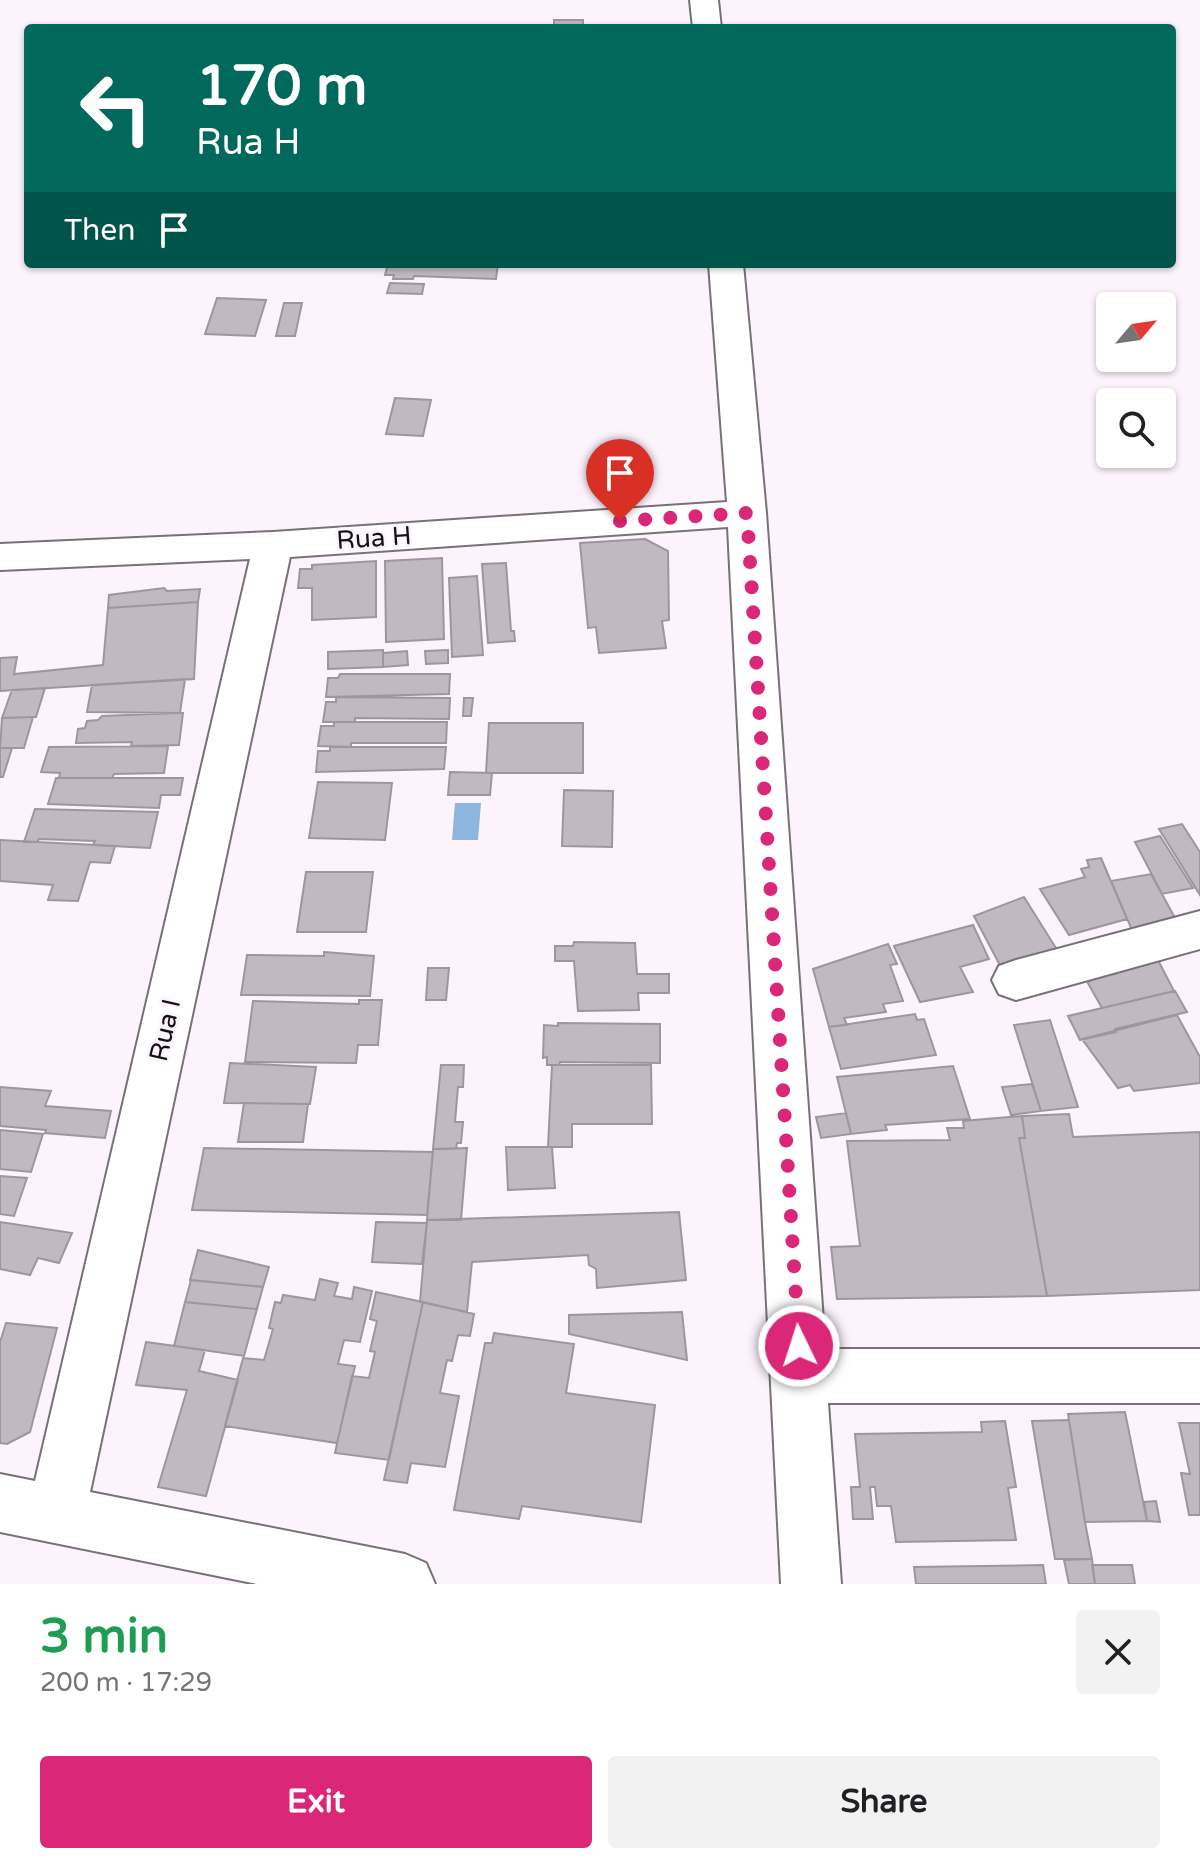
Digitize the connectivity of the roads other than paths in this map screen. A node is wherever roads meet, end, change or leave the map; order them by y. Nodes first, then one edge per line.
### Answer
1 (704, 0) edge
2 (707, 24) edge
3 (726, 268) edge
4 (747, 513) junction
5 (273, 545) junction
6 (0, 557) edge
7 (1200, 930) edge
8 (1016, 980) dead end
9 (801, 1376) junction
10 (1200, 1376) edge
11 (0, 1503) edge
12 (56, 1514) junction
13 (405, 1584) edge
14 (811, 1584) edge

1 - 2 street
3 - 4 street
4 - 5 street, Rua H
4 - 9 street
5 - 6 street, Rua H
5 - 12 street, Rua I
7 - 8 street
9 - 10 street
9 - 14 street
11 - 12 street
12 - 13 street

